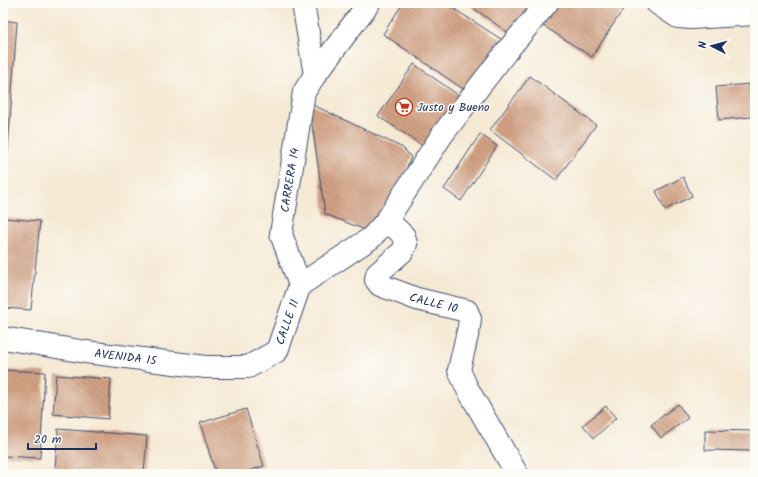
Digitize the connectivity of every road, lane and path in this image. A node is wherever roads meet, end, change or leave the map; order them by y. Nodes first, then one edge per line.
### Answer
1 (303, 3) edge
2 (369, 3) edge
3 (547, 3) edge
4 (663, 7) edge
5 (755, 14) edge
6 (314, 75) junction
7 (386, 220) junction
8 (300, 284) junction
9 (3, 338) edge
10 (248, 367) joint
11 (517, 474) edge

1 - 6 street
2 - 6 street
3 - 7 street
4 - 5 street
6 - 8 street, CARRERA 14
7 - 8 street
7 - 11 street, CALLE 10
8 - 10 street, CALLE 11
9 - 10 street, AVENIDA 15

